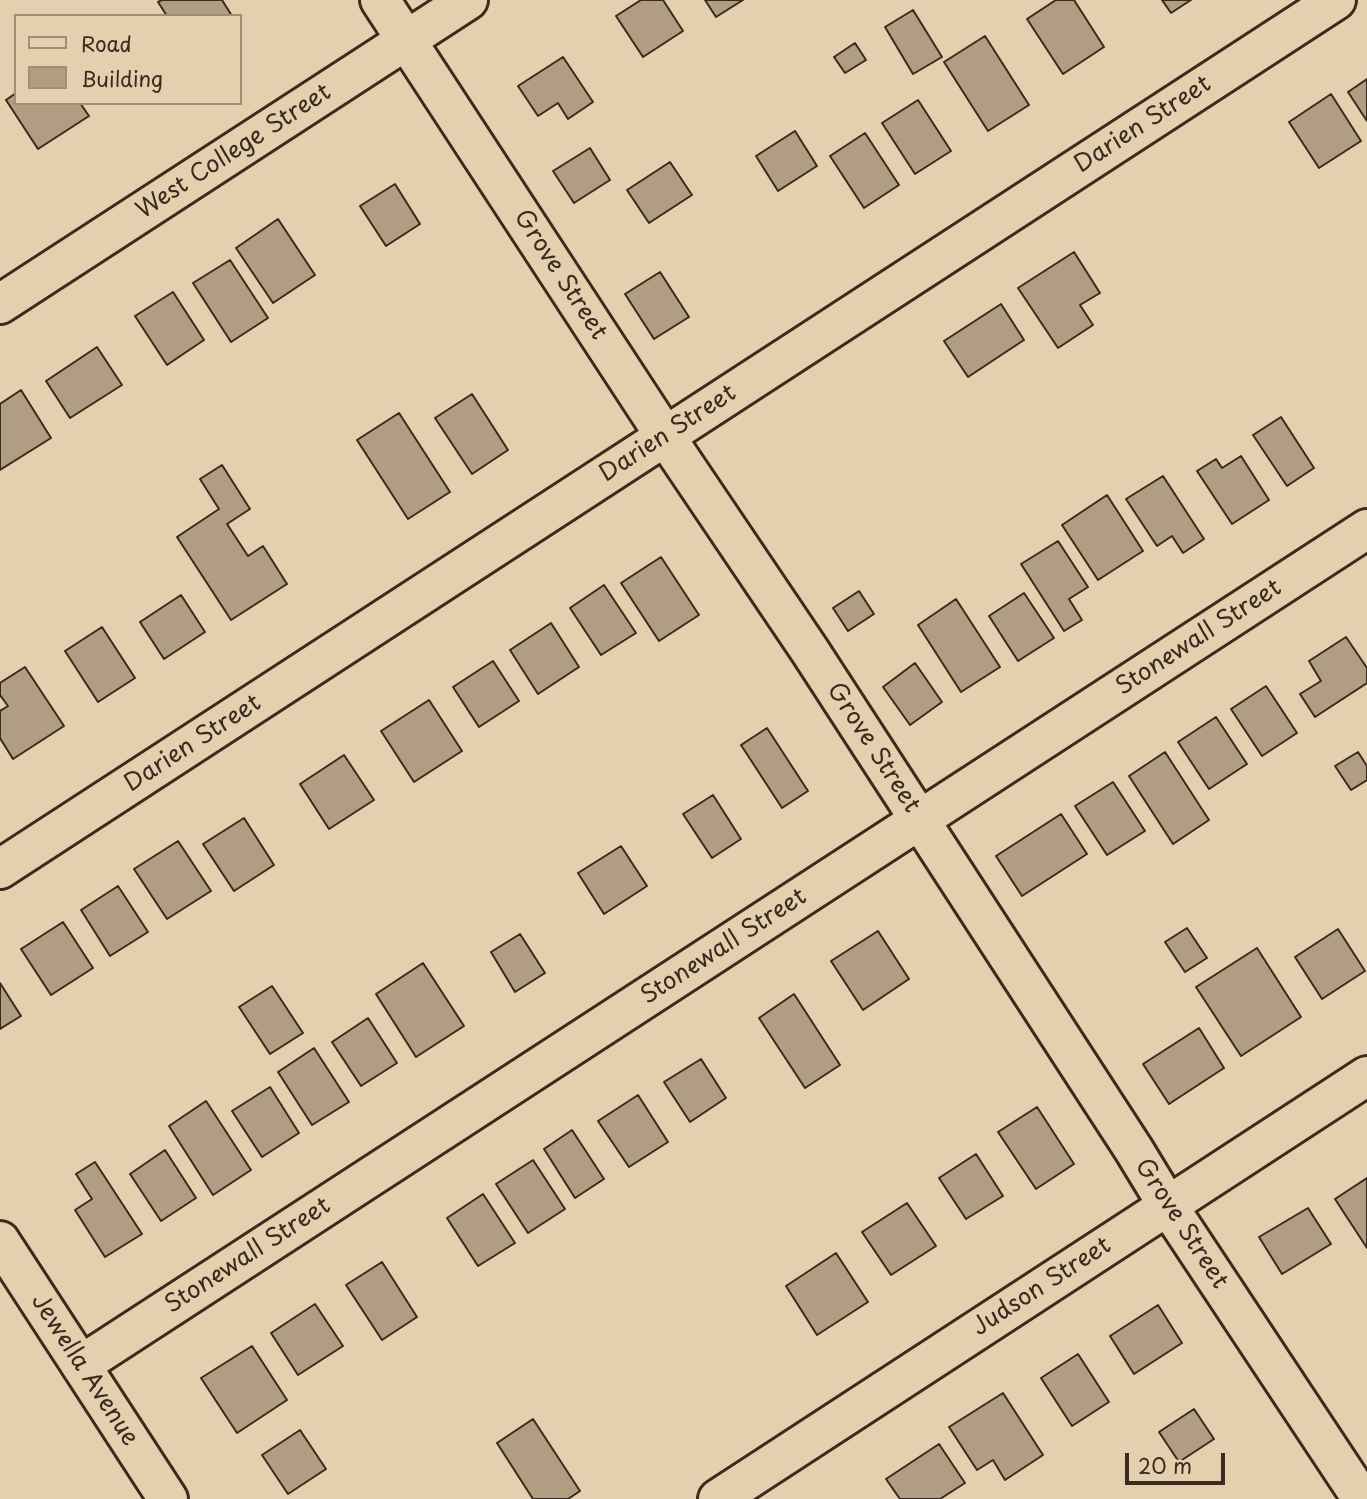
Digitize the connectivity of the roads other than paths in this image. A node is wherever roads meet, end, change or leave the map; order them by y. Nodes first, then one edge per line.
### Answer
1 (380, 0) edge
2 (468, 0) edge
3 (1336, 0) edge
4 (407, 40) junction
5 (0, 304) edge
6 (665, 436) junction
7 (1367, 529) edge
8 (919, 820) junction
9 (0, 869) edge
10 (1367, 1076) edge
11 (1168, 1206) junction
12 (0, 1241) edge
13 (81, 1365) junction
14 (168, 1499) edge
15 (718, 1499) edge
16 (1362, 1499) edge

1 - 4 street, Grove Street
2 - 4 street, West College Street
3 - 6 street, Darien Street
4 - 5 street, West College Street
4 - 6 street, Grove Street
6 - 8 street, Grove Street
6 - 9 street, Darien Street
7 - 8 street, Stonewall Street
8 - 11 street, Grove Street
8 - 13 street, Stonewall Street
10 - 11 street, Judson Street
11 - 15 street, Judson Street
11 - 16 street, Grove Street
12 - 13 street, Jewella Avenue
13 - 14 street, Jewella Avenue

